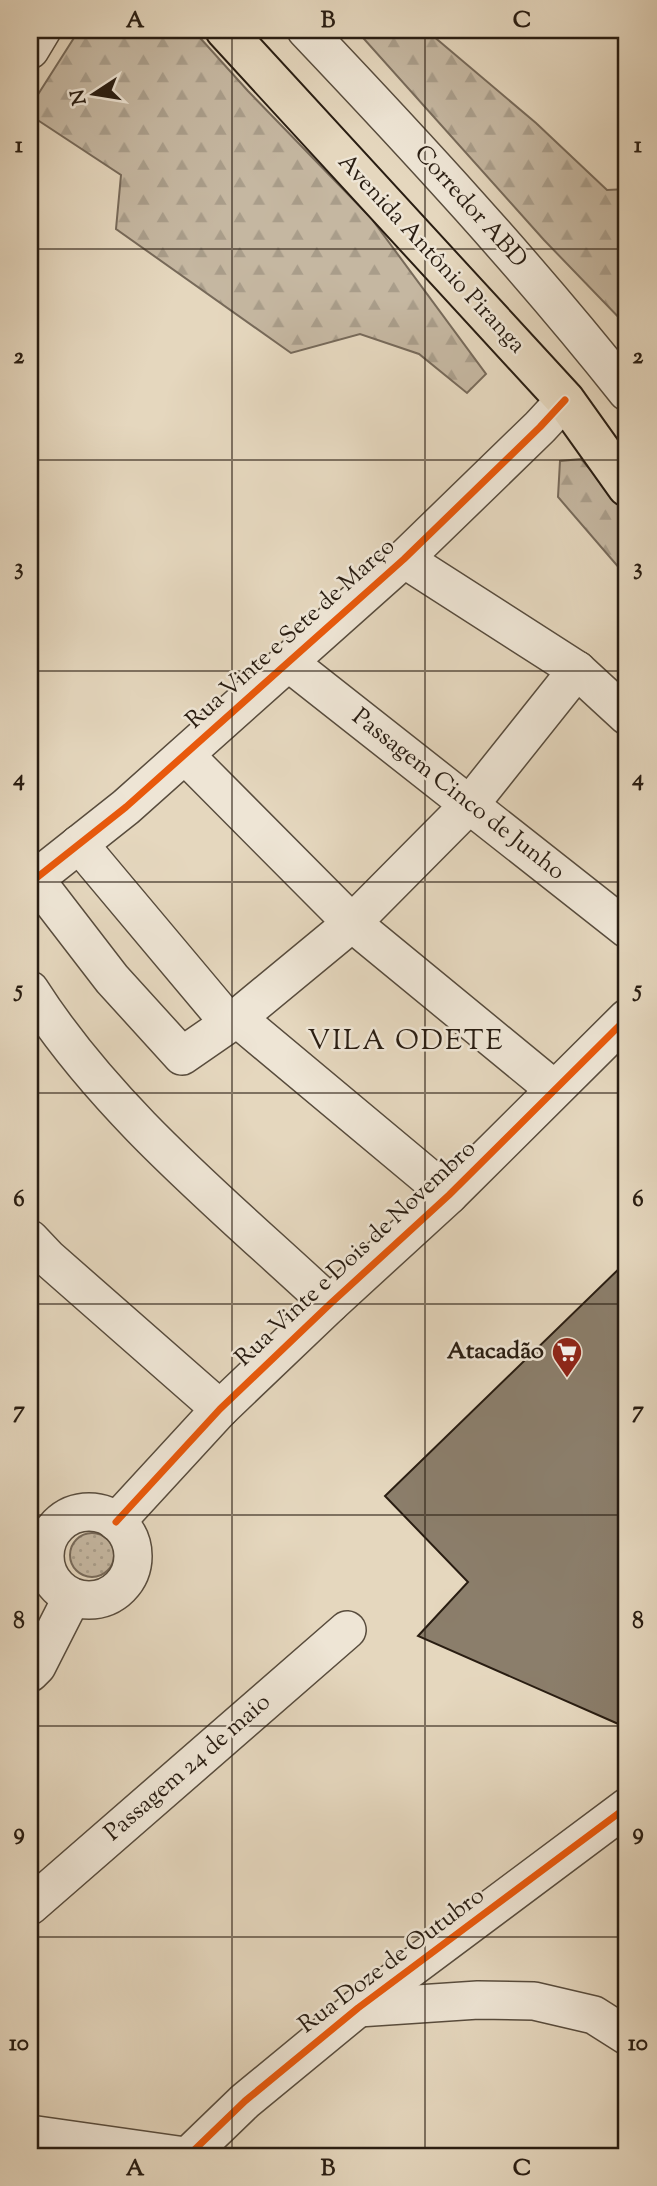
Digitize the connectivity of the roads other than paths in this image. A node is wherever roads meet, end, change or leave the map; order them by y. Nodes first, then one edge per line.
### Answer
1 (42, 30) edge
2 (225, 30) edge
3 (306, 30) edge
4 (30, 50) edge
5 (627, 392) edge
6 (565, 400) junction
7 (627, 486) edge
8 (404, 559) junction
9 (288, 662) junction
10 (577, 670) junction
11 (627, 716) edge
12 (184, 755) junction
13 (471, 803) junction
14 (79, 844) junction
15 (32, 881) edge
16 (352, 923) junction
17 (627, 929) edge
18 (30, 990) edge
19 (237, 1018) junction
20 (627, 1018) edge
21 (554, 1089) junction
22 (449, 1195) junction
23 (30, 1239) edge
24 (330, 1304) junction
25 (220, 1409) junction
26 (42, 1522) edge
27 (116, 1522) junction
28 (72, 1597) junction
29 (346, 1630) dead end
30 (30, 1673) edge
31 (627, 1807) edge
32 (30, 1906) edge
33 (358, 2008) junction
34 (627, 2036) edge
35 (30, 2134) edge
36 (186, 2156) edge

1 - 4 street
2 - 6 main road, Avenida Antônio Piranga
3 - 5 street, Corredor ABD
6 - 7 main road, Avenida Antônio Piranga
6 - 8 street, Rua Vinte e Sete de Março
8 - 9 street, Rua Vinte e Sete de Março
8 - 10 street
9 - 12 street, Rua Vinte e Sete de Março
9 - 13 street, Passagem Cinco de Junho
10 - 11 street
10 - 13 street
12 - 14 street, Rua Vinte e Sete de Março
12 - 16 street
13 - 16 street
13 - 17 street, Passagem Cinco de Junho
14 - 15 street, Rua Vinte e Sete de Março
14 - 19 street
15 - 19 street
16 - 19 street
16 - 21 street
18 - 24 street
19 - 22 street
20 - 21 street, Rua Vinte e Dois de Novembro
21 - 22 street, Rua Vinte e Dois de Novembro
22 - 24 street, Rua Vinte e Dois de Novembro
23 - 25 street
24 - 25 street, Rua Vinte e Dois de Novembro
25 - 27 street, Rua Vinte e Dois de Novembro
26 - 27 street
26 - 28 street
27 - 28 street
28 - 30 street
29 - 32 street, Passagem 24 de maio
31 - 33 street, Rua Doze de Outubro
33 - 34 street
33 - 36 street, Rua Doze de Outubro
35 - 36 street

